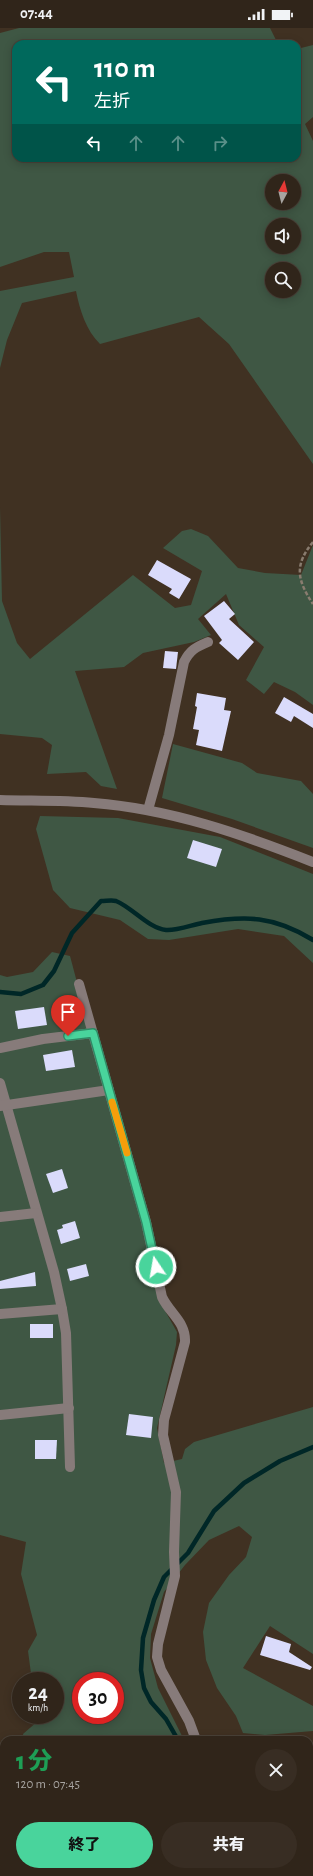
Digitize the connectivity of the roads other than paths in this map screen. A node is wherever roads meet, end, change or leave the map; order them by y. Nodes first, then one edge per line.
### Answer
1 (208, 642) dead end
2 (0, 800) edge
3 (148, 810) junction
4 (313, 862) edge
5 (79, 984) dead end
6 (93, 1033) junction
7 (0, 1048) edge
8 (0, 1083) edge
9 (109, 1090) junction
10 (3, 1105) edge
11 (36, 1213) junction
12 (0, 1217) edge
13 (62, 1309) junction
14 (0, 1314) edge
15 (69, 1408) junction
16 (0, 1415) edge
17 (70, 1467) dead end
18 (194, 1736) edge

1 - 3 street
2 - 3 street
3 - 4 street
5 - 6 street
6 - 7 street
6 - 9 street
8 - 10 street
9 - 10 street
9 - 18 street
10 - 11 street
11 - 12 street
11 - 13 street
13 - 14 street
13 - 15 street
15 - 16 street
15 - 17 street

